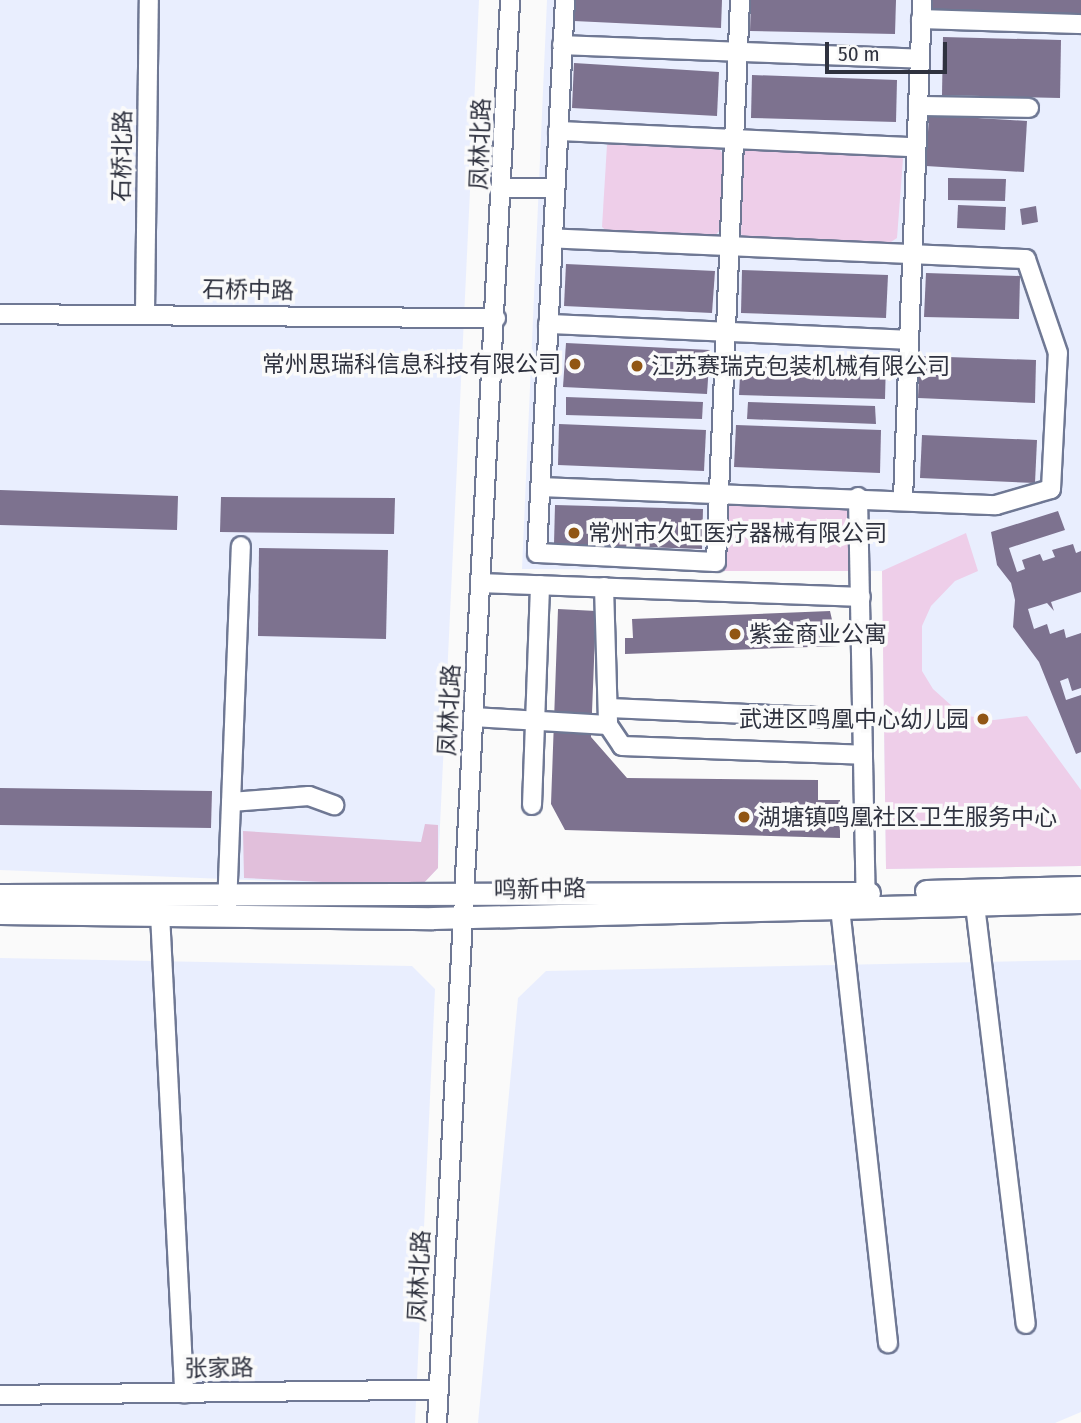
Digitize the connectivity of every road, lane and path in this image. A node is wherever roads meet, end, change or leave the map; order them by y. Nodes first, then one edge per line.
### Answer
1 (149, 0) edge
2 (510, 0) edge
3 (565, 0) edge
4 (740, 0) edge
5 (922, 0) edge
6 (921, 19) junction
7 (1081, 24) edge
8 (562, 45) junction
9 (739, 52) junction
10 (919, 59) junction
11 (918, 106) junction
12 (1029, 108) dead end
13 (558, 131) junction
14 (735, 139) junction
15 (916, 147) junction
16 (503, 188) junction
17 (555, 188) junction
18 (553, 238) junction
19 (730, 246) junction
20 (912, 254) junction
21 (145, 313) junction
22 (0, 314) edge
23 (496, 318) junction
24 (548, 324) junction
25 (726, 332) junction
26 (909, 340) junction
27 (540, 487) junction
28 (719, 492) junction
29 (858, 497) junction
30 (902, 499) junction
31 (241, 546) dead end
32 (481, 583) junction
33 (540, 585) junction
34 (604, 587) junction
35 (860, 597) junction
36 (473, 717) junction
37 (608, 717) junction
38 (863, 719) junction
39 (535, 720) junction
40 (863, 755) junction
41 (231, 802) junction
42 (334, 804) dead end
43 (532, 805) dead end
44 (1081, 887) edge
45 (0, 895) edge
46 (866, 900) junction
47 (1081, 902) edge
48 (975, 905) junction
49 (227, 906) junction
50 (462, 907) junction
51 (840, 908) junction
52 (0, 913) edge
53 (160, 914) junction
54 (1026, 1324) dead end
55 (888, 1343) dead end
56 (438, 1390) junction
57 (184, 1393) junction
58 (0, 1395) edge
59 (437, 1423) edge

1 - 21 street, 石桥北路
2 - 16 street, 凤林北路
3 - 8 street
4 - 9 street
5 - 6 street
6 - 7 street
6 - 10 street
8 - 9 street
8 - 13 street
9 - 10 street
9 - 14 street
10 - 11 street
11 - 12 street
11 - 15 street
13 - 14 street
13 - 17 street
14 - 15 street
14 - 19 street
15 - 20 street
16 - 17 street
16 - 23 street, 凤林北路
17 - 18 street
18 - 19 street
18 - 24 street
19 - 20 street
19 - 25 street
20 - 26 street
20 - 30 street
21 - 22 street, 石桥中路
21 - 23 street, 石桥中路
23 - 32 street, 凤林北路
24 - 25 street
24 - 27 street
25 - 26 street
25 - 28 street
26 - 30 street
27 - 28 street
27 - 28 street
28 - 29 street
29 - 30 street
29 - 35 street
31 - 41 street
32 - 33 street
32 - 36 street, 凤林北路
33 - 34 street
33 - 39 street
34 - 35 street
34 - 37 street
35 - 38 street
36 - 39 street
36 - 50 street, 凤林北路
37 - 38 street
37 - 39 street
37 - 40 street
38 - 40 street
39 - 43 street
40 - 46 street
41 - 42 street
41 - 49 street
44 - 46 main road, 鸣新中路
45 - 49 main road, 鸣新中路
46 - 48 main road, 鸣新中路
46 - 50 main road, 鸣新中路
46 - 51 main road, 鸣新中路
47 - 48 main road, 鸣新中路
48 - 54 street
49 - 50 main road, 鸣新中路
49 - 53 main road, 鸣新中路
50 - 51 main road, 鸣新中路
50 - 56 street, 凤林北路
51 - 55 street
52 - 53 main road, 鸣新中路
53 - 57 street
56 - 57 street, 张家路
56 - 59 street, 凤林北路
57 - 58 street, 张家路

